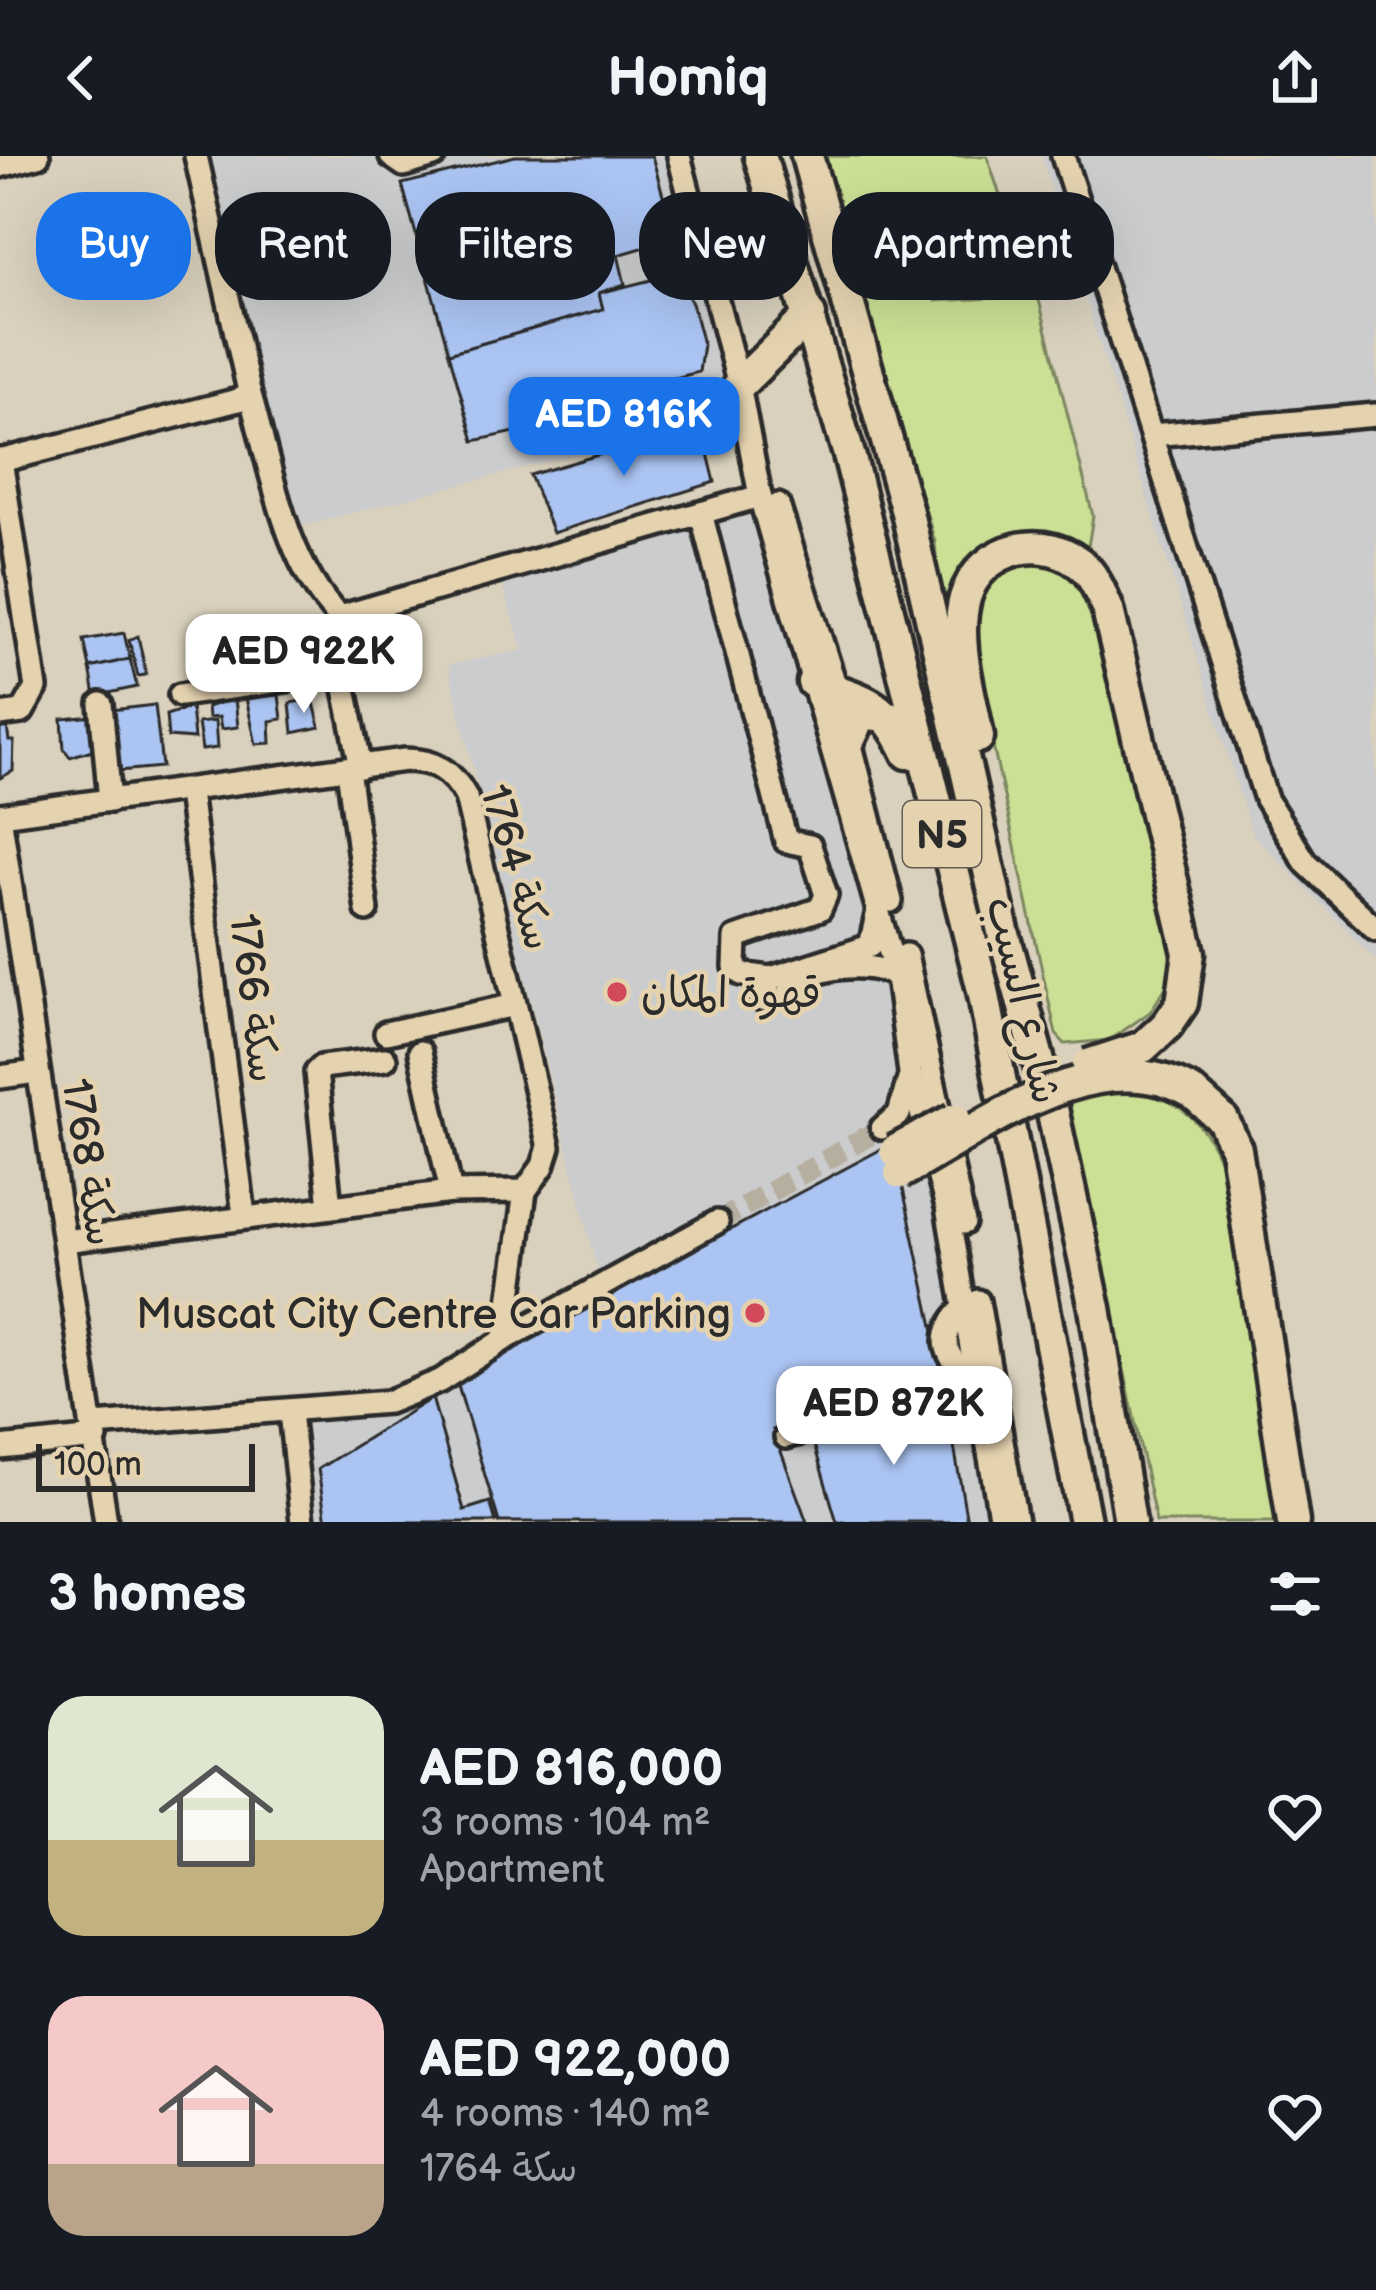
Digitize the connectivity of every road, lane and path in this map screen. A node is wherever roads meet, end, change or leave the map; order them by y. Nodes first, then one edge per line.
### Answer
1 (38, 156) edge
2 (196, 156) edge
3 (391, 156) edge
4 (434, 156) edge
5 (679, 156) edge
6 (760, 156) edge
7 (807, 156) edge
8 (1063, 156) edge
9 (0, 166) edge
10 (810, 315) junction
11 (739, 385) junction
12 (249, 391) junction
13 (1376, 415) edge
14 (1152, 435) junction
15 (0, 460) edge
16 (760, 496) junction
17 (701, 513) junction
18 (339, 617) junction
19 (342, 672) junction
20 (825, 686) junction
21 (180, 695) dead end
22 (100, 704) dead end
23 (0, 715) edge
24 (891, 718) junction
25 (849, 741) junction
26 (354, 768) junction
27 (189, 792) junction
28 (110, 801) junction
29 (936, 813) junction
30 (0, 815) edge
31 (877, 903) junction
32 (367, 910) dead end
33 (1002, 927) junction
34 (1376, 929) edge
35 (11, 968) edge
36 (897, 977) junction
37 (780, 985) junction
38 (762, 1000) dead end
39 (515, 1005) junction
40 (386, 1033) dead end
41 (420, 1052) dead end
42 (386, 1059) dead end
43 (36, 1072) junction
44 (910, 1073) junction
45 (0, 1077) edge
46 (932, 1118) junction
47 (890, 1145) junction
48 (525, 1191) junction
49 (451, 1192) junction
50 (330, 1206) junction
51 (244, 1215) junction
52 (719, 1216) tunnel mouth
53 (64, 1241) junction
54 (1095, 1307) junction
55 (506, 1339) junction
56 (982, 1377) junction
57 (290, 1412) junction
58 (95, 1431) junction
59 (786, 1437) dead end
60 (0, 1448) edge
61 (106, 1522) edge
62 (302, 1522) edge
63 (1001, 1522) edge
64 (1016, 1522) edge
65 (1085, 1522) edge
66 (1130, 1522) edge
67 (1149, 1522) edge
68 (1293, 1522) edge

1 - 9 street
2 - 12 street
3 - 4 street
5 - 11 street
6 - 10 highway, شارع السيب / N5
7 - 33 highway, شارع السيب / N5
8 - 14 street
10 - 11 highway
10 - 29 highway, شارع السيب / N5
11 - 16 street
11 - 20 street
12 - 15 street
12 - 18 street
13 - 14 street
14 - 34 street
15 - 23 street
16 - 17 street
16 - 20 street
17 - 18 street
17 - 37 street
18 - 19 street
19 - 21 street
19 - 26 street
20 - 24 highway
20 - 25 street
20 - 31 street
22 - 28 street
24 - 25 highway
24 - 29 highway
25 - 46 street
26 - 27 street, سكة 1764
26 - 32 street
26 - 39 street, سكة 1764
27 - 28 street, سكة 1764
27 - 51 street, سكة 1766
28 - 30 street, سكة 1764
29 - 65 highway, شارع السيب / N5
30 - 35 street, سكة 1768
31 - 36 street
31 - 37 street
33 - 47 highway, bridge
33 - 54 highway, شارع السيب / N5
35 - 43 street, سكة 1768
36 - 37 street
36 - 44 street
37 - 38 street
39 - 40 street
39 - 48 street, سكة 1764
41 - 49 street
42 - 50 street
43 - 45 street
43 - 53 street, سكة 1768
44 - 46 street
44 - 47 street
46 - 47 street
46 - 56 street
46 - 56 street
47 - 68 highway, bridge
48 - 49 street
48 - 55 street
49 - 50 street
50 - 51 street
51 - 53 street
52 - 55 street
53 - 58 street, سكة 1768
54 - 66 highway, شارع السيب / N5
54 - 67 highway
55 - 57 street
56 - 59 street
56 - 63 street
56 - 64 street
57 - 58 street
57 - 62 street
58 - 60 street
58 - 61 street, سكة 1768

